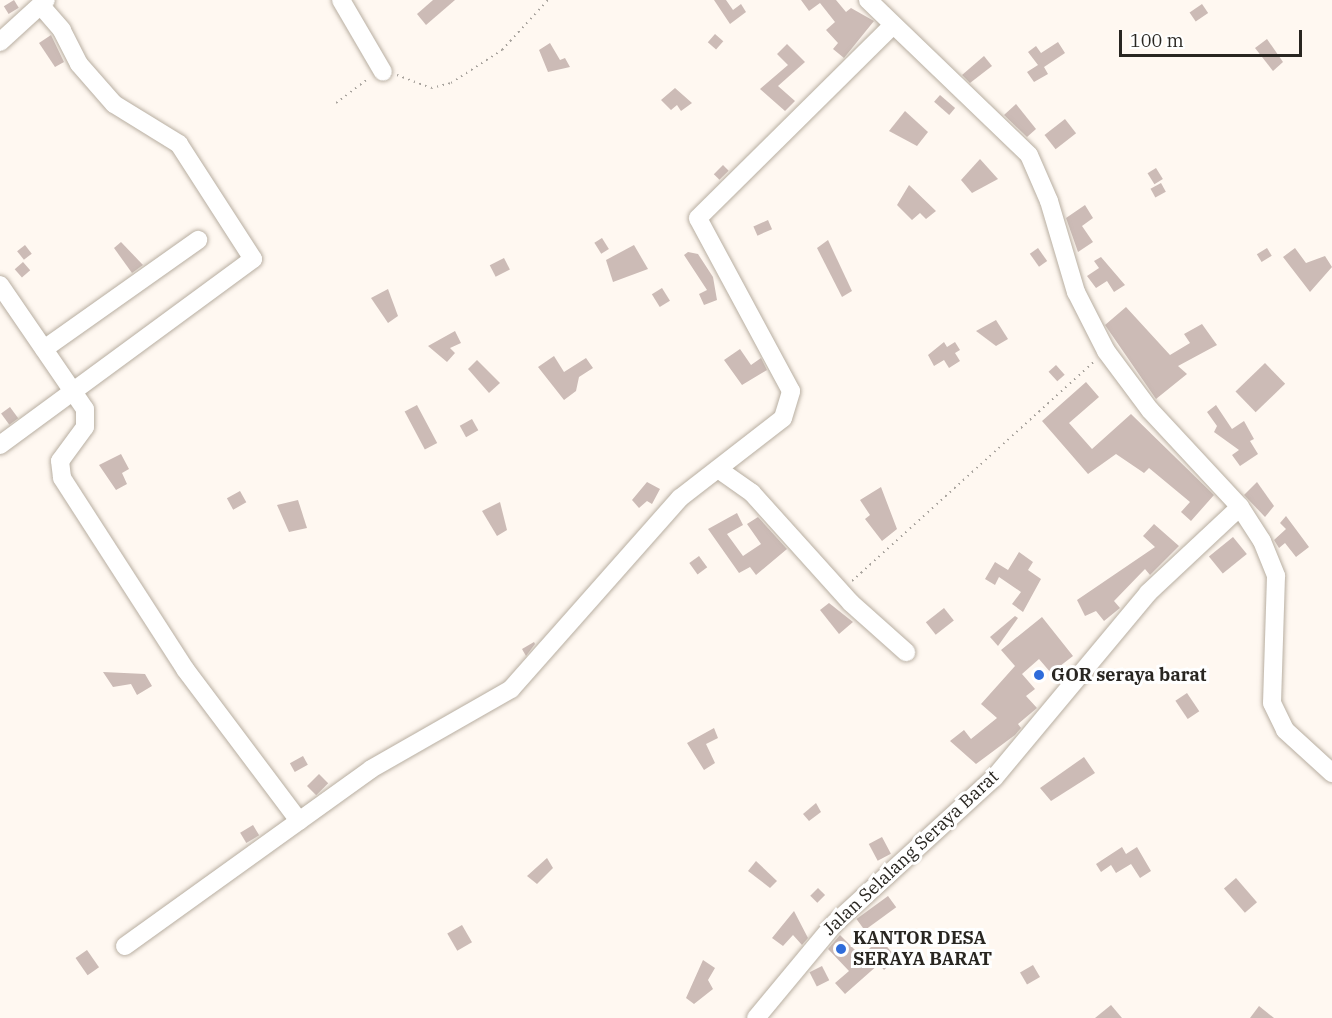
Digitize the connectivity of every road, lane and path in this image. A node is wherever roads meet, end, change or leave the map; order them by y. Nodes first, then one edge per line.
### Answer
1 (340, 0) edge
2 (548, 0) edge
3 (868, 0) edge
4 (44, 3) edge
5 (892, 26) junction
6 (0, 42) edge
7 (383, 72) junction
8 (336, 103) dead end
9 (198, 240) dead end
10 (0, 285) edge
11 (44, 349) junction
12 (1106, 351) junction
13 (74, 393) junction
14 (0, 445) edge
15 (718, 469) junction
16 (1240, 507) junction
17 (840, 591) junction
18 (906, 652) dead end
19 (1332, 773) edge
20 (299, 821) junction
21 (125, 946) dead end
22 (756, 1018) edge

1 - 7 street
2 - 7 path
3 - 5 street
4 - 6 street
4 - 13 street
5 - 12 street
5 - 15 street
7 - 8 path
9 - 11 street
10 - 11 street
11 - 13 street
12 - 16 street
12 - 17 path
13 - 14 street
13 - 20 street
15 - 17 street
15 - 20 street
16 - 19 street
16 - 22 street, Jalan Selalang Seraya Barat
17 - 18 street
20 - 21 street

